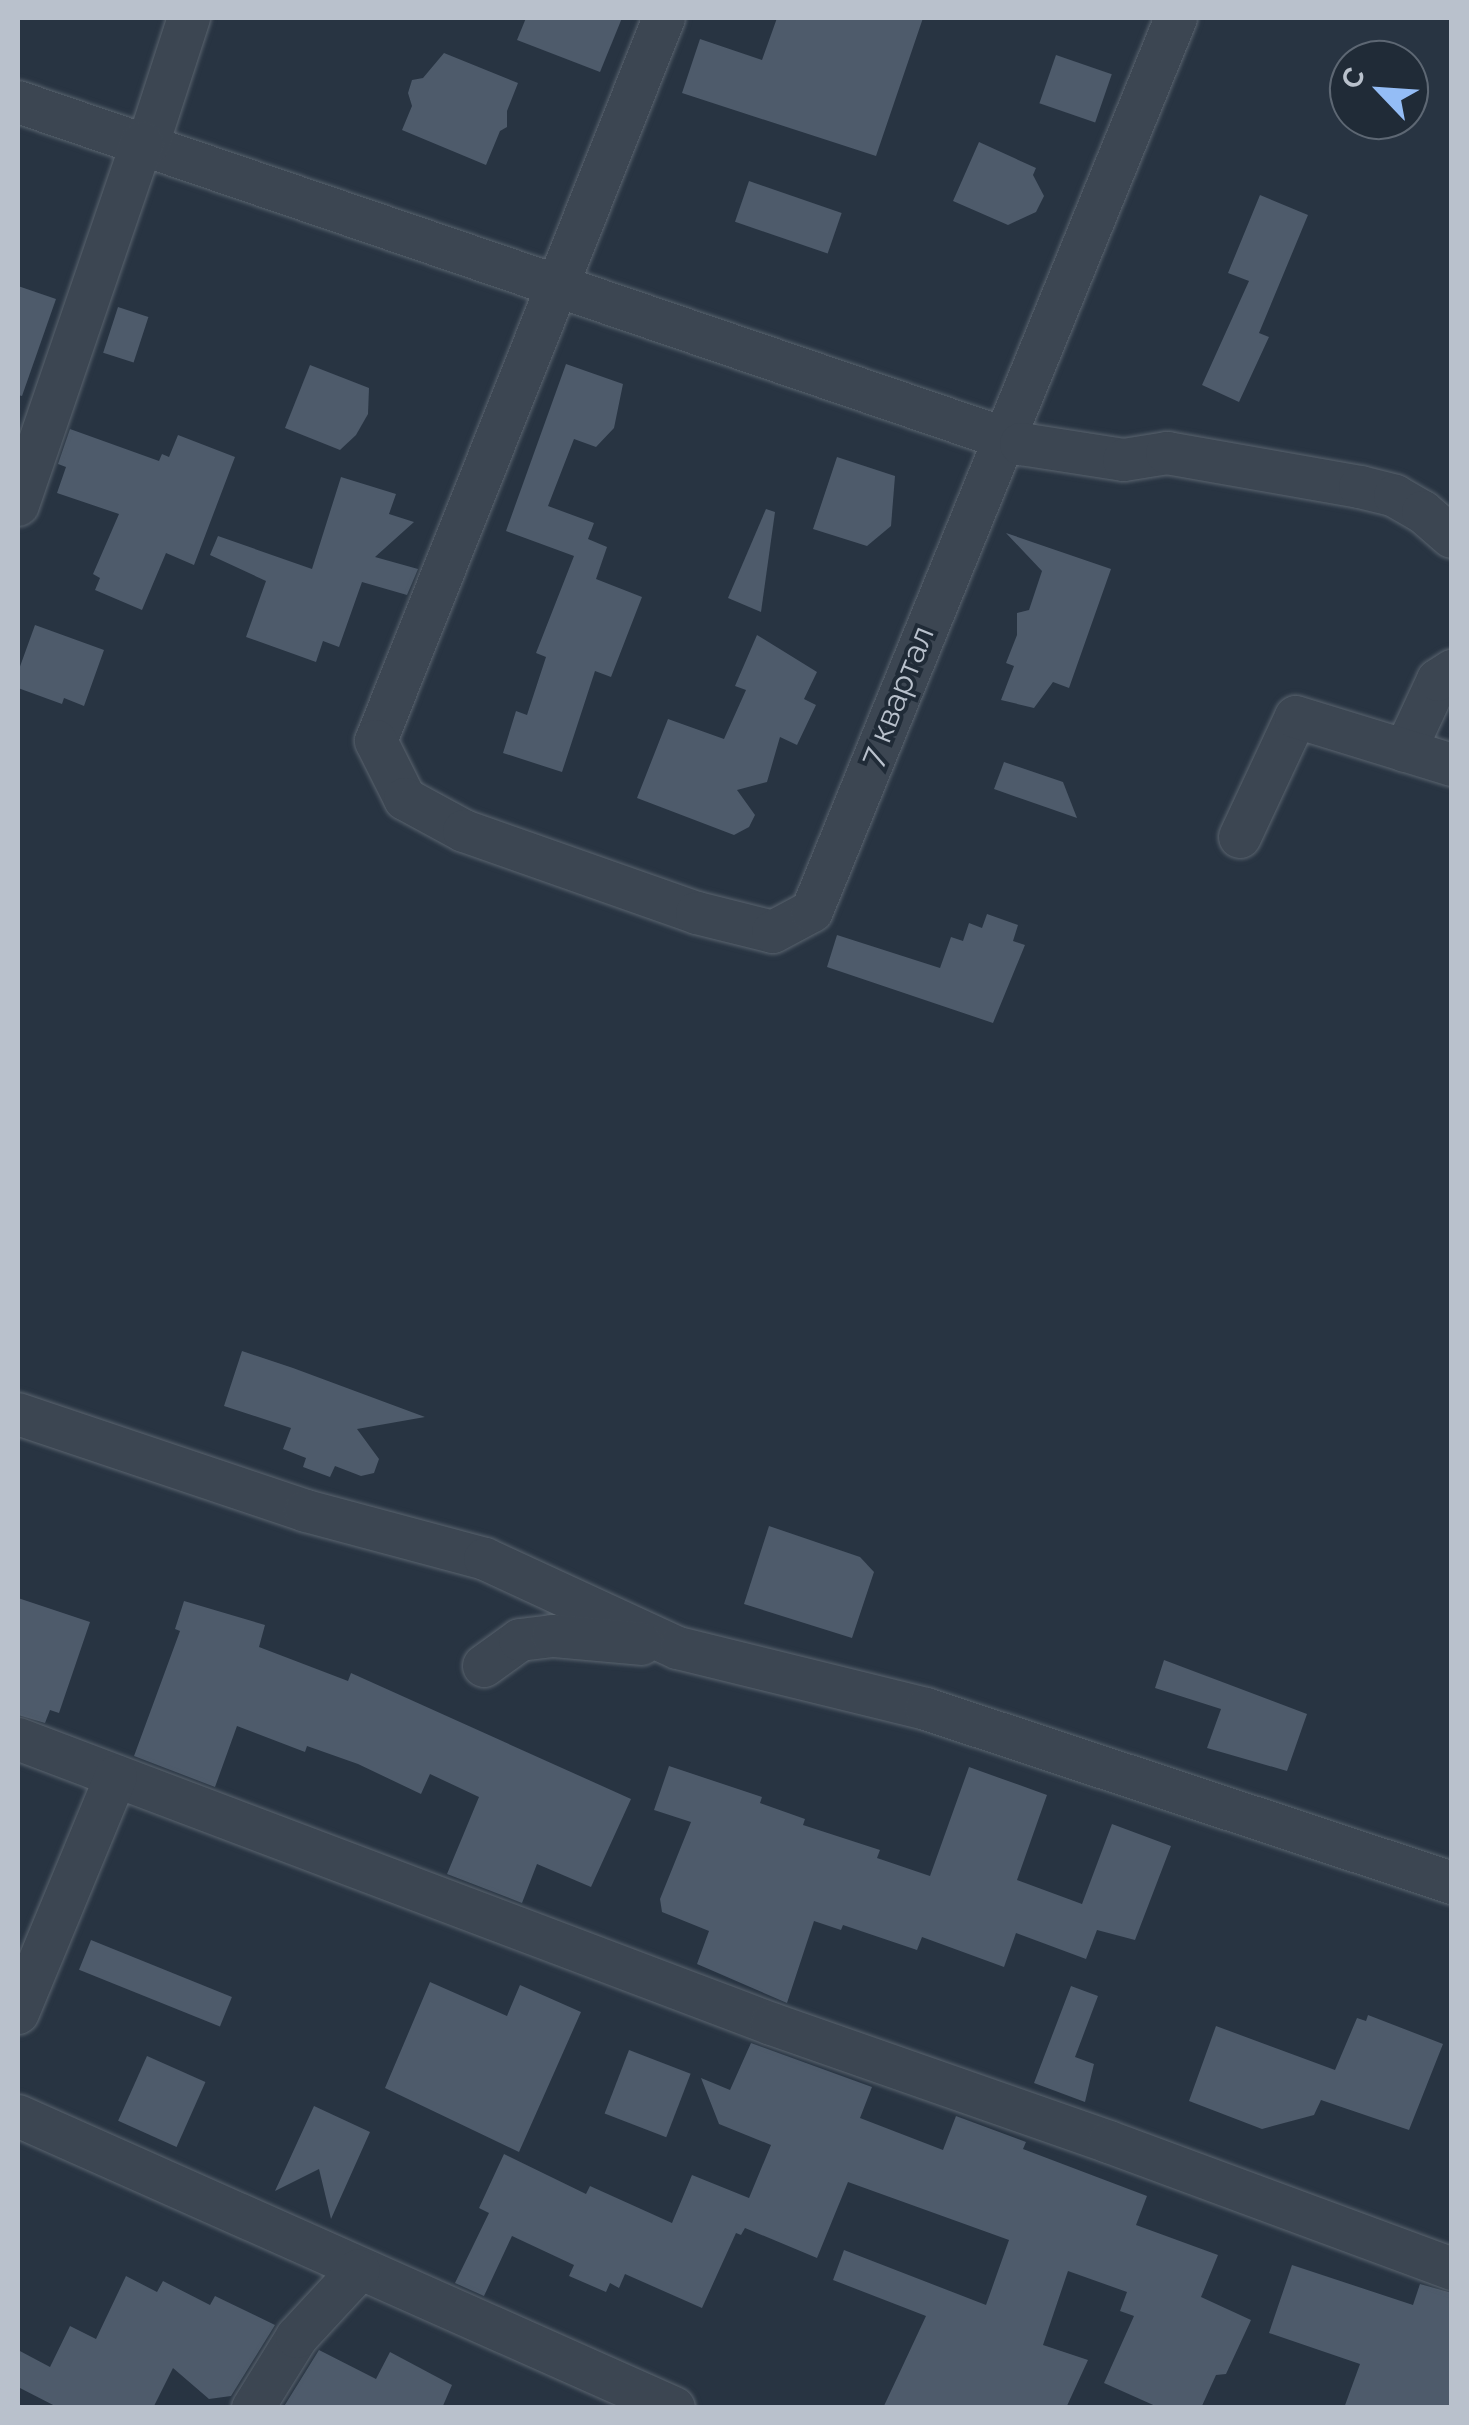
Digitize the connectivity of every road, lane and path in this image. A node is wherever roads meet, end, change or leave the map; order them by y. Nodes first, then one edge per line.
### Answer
1 (189, 18) edge
2 (664, 18) edge
3 (1176, 18) edge
4 (18, 102) edge
5 (145, 144) junction
6 (556, 284) junction
7 (1002, 436) junction
8 (18, 505) edge
9 (1452, 537) edge
10 (1452, 671) edge
11 (1405, 750) junction
12 (1452, 765) edge
13 (1240, 837) dead end
14 (18, 1414) edge
15 (541, 1584) junction
16 (520, 1640) junction
17 (678, 1648) junction
18 (484, 1666) dead end
19 (18, 1739) edge
20 (116, 1776) junction
21 (1452, 1883) edge
22 (18, 2013) edge
23 (18, 2116) edge
24 (1452, 2269) edge
25 (359, 2270) junction
26 (671, 2407) edge
27 (253, 2408) edge

1 - 5 street
2 - 6 street
3 - 7 street, 7 квартал
4 - 5 street
5 - 6 street
5 - 8 street
6 - 7 street
6 - 7 street, 7 квартал
7 - 9 street
10 - 11 street
11 - 12 street
11 - 13 street
14 - 15 street
15 - 16 street
15 - 17 street
16 - 17 street
16 - 18 street
17 - 21 street
19 - 20 street
20 - 22 street
20 - 24 street
23 - 25 street
25 - 26 street
25 - 27 street

